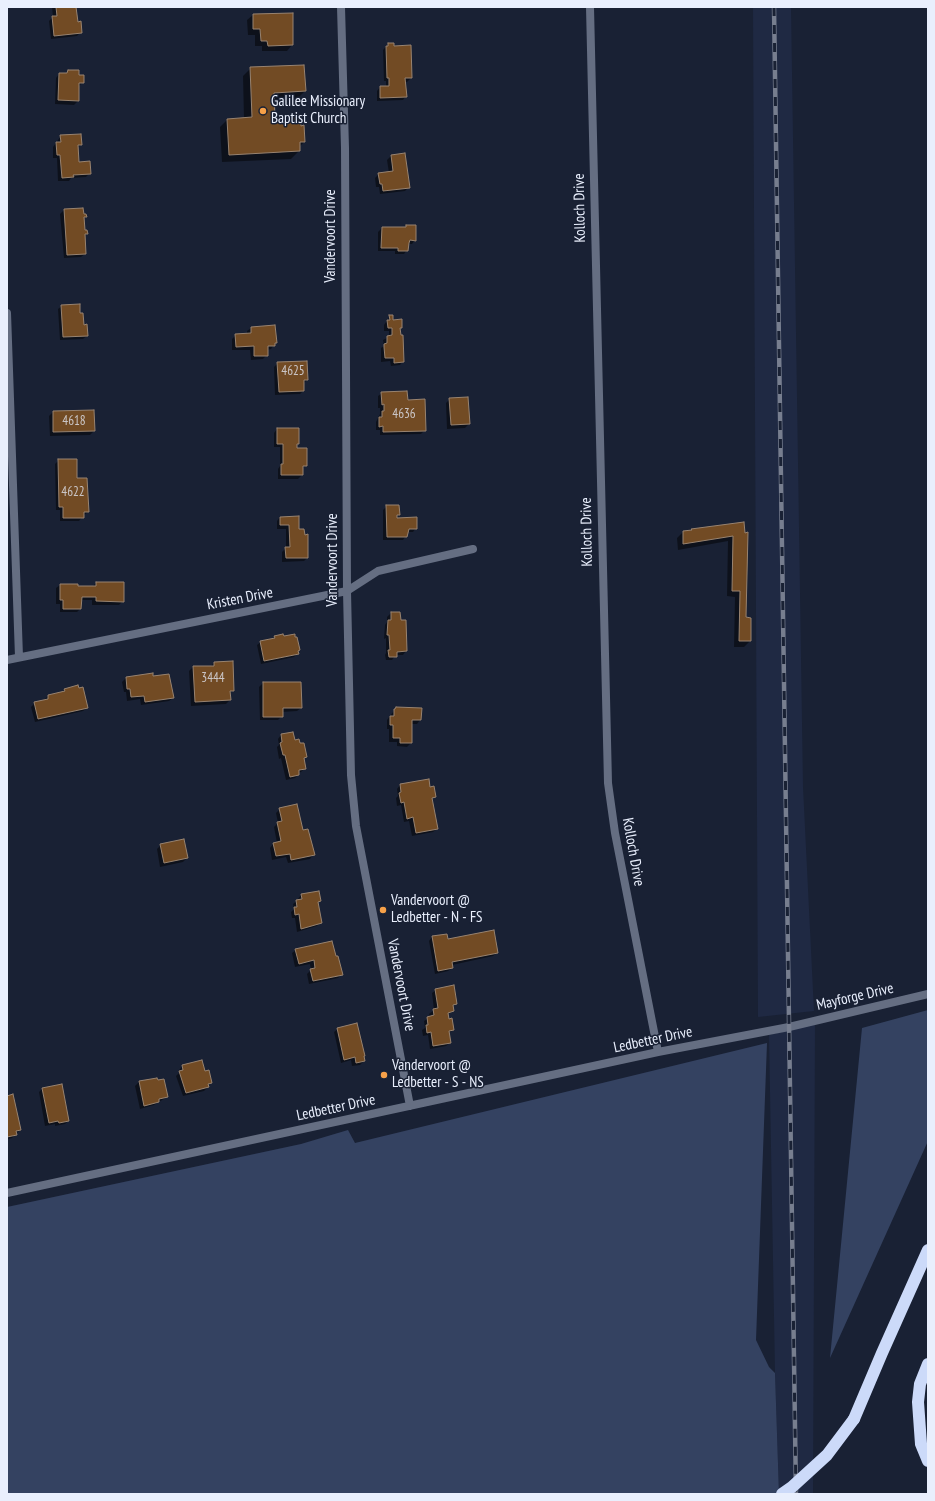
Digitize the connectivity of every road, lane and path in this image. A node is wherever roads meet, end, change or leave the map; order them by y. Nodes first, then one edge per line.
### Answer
1 (341, 7) edge
2 (590, 7) edge
3 (7, 312) edge
4 (473, 549) dead end
5 (347, 591) junction
6 (19, 657) junction
7 (7, 660) edge
8 (928, 994) edge
9 (789, 1027) joint
10 (658, 1052) junction
11 (410, 1106) junction
12 (7, 1193) edge
13 (928, 1250) edge
14 (928, 1364) edge
15 (928, 1461) edge
16 (782, 1494) edge

1 - 5 street, Vandervoort Drive
2 - 10 street, Kolloch Drive
3 - 6 street
4 - 5 street, Kristen Drive
5 - 6 street, Kristen Drive
5 - 11 street, Vandervoort Drive
6 - 7 street, Kristen Drive
8 - 9 street, Mayforge Drive
9 - 10 street, Ledbetter Drive
10 - 11 street, Ledbetter Drive
11 - 12 street, Ledbetter Drive
13 - 16 highway, bridge
14 - 15 highway

